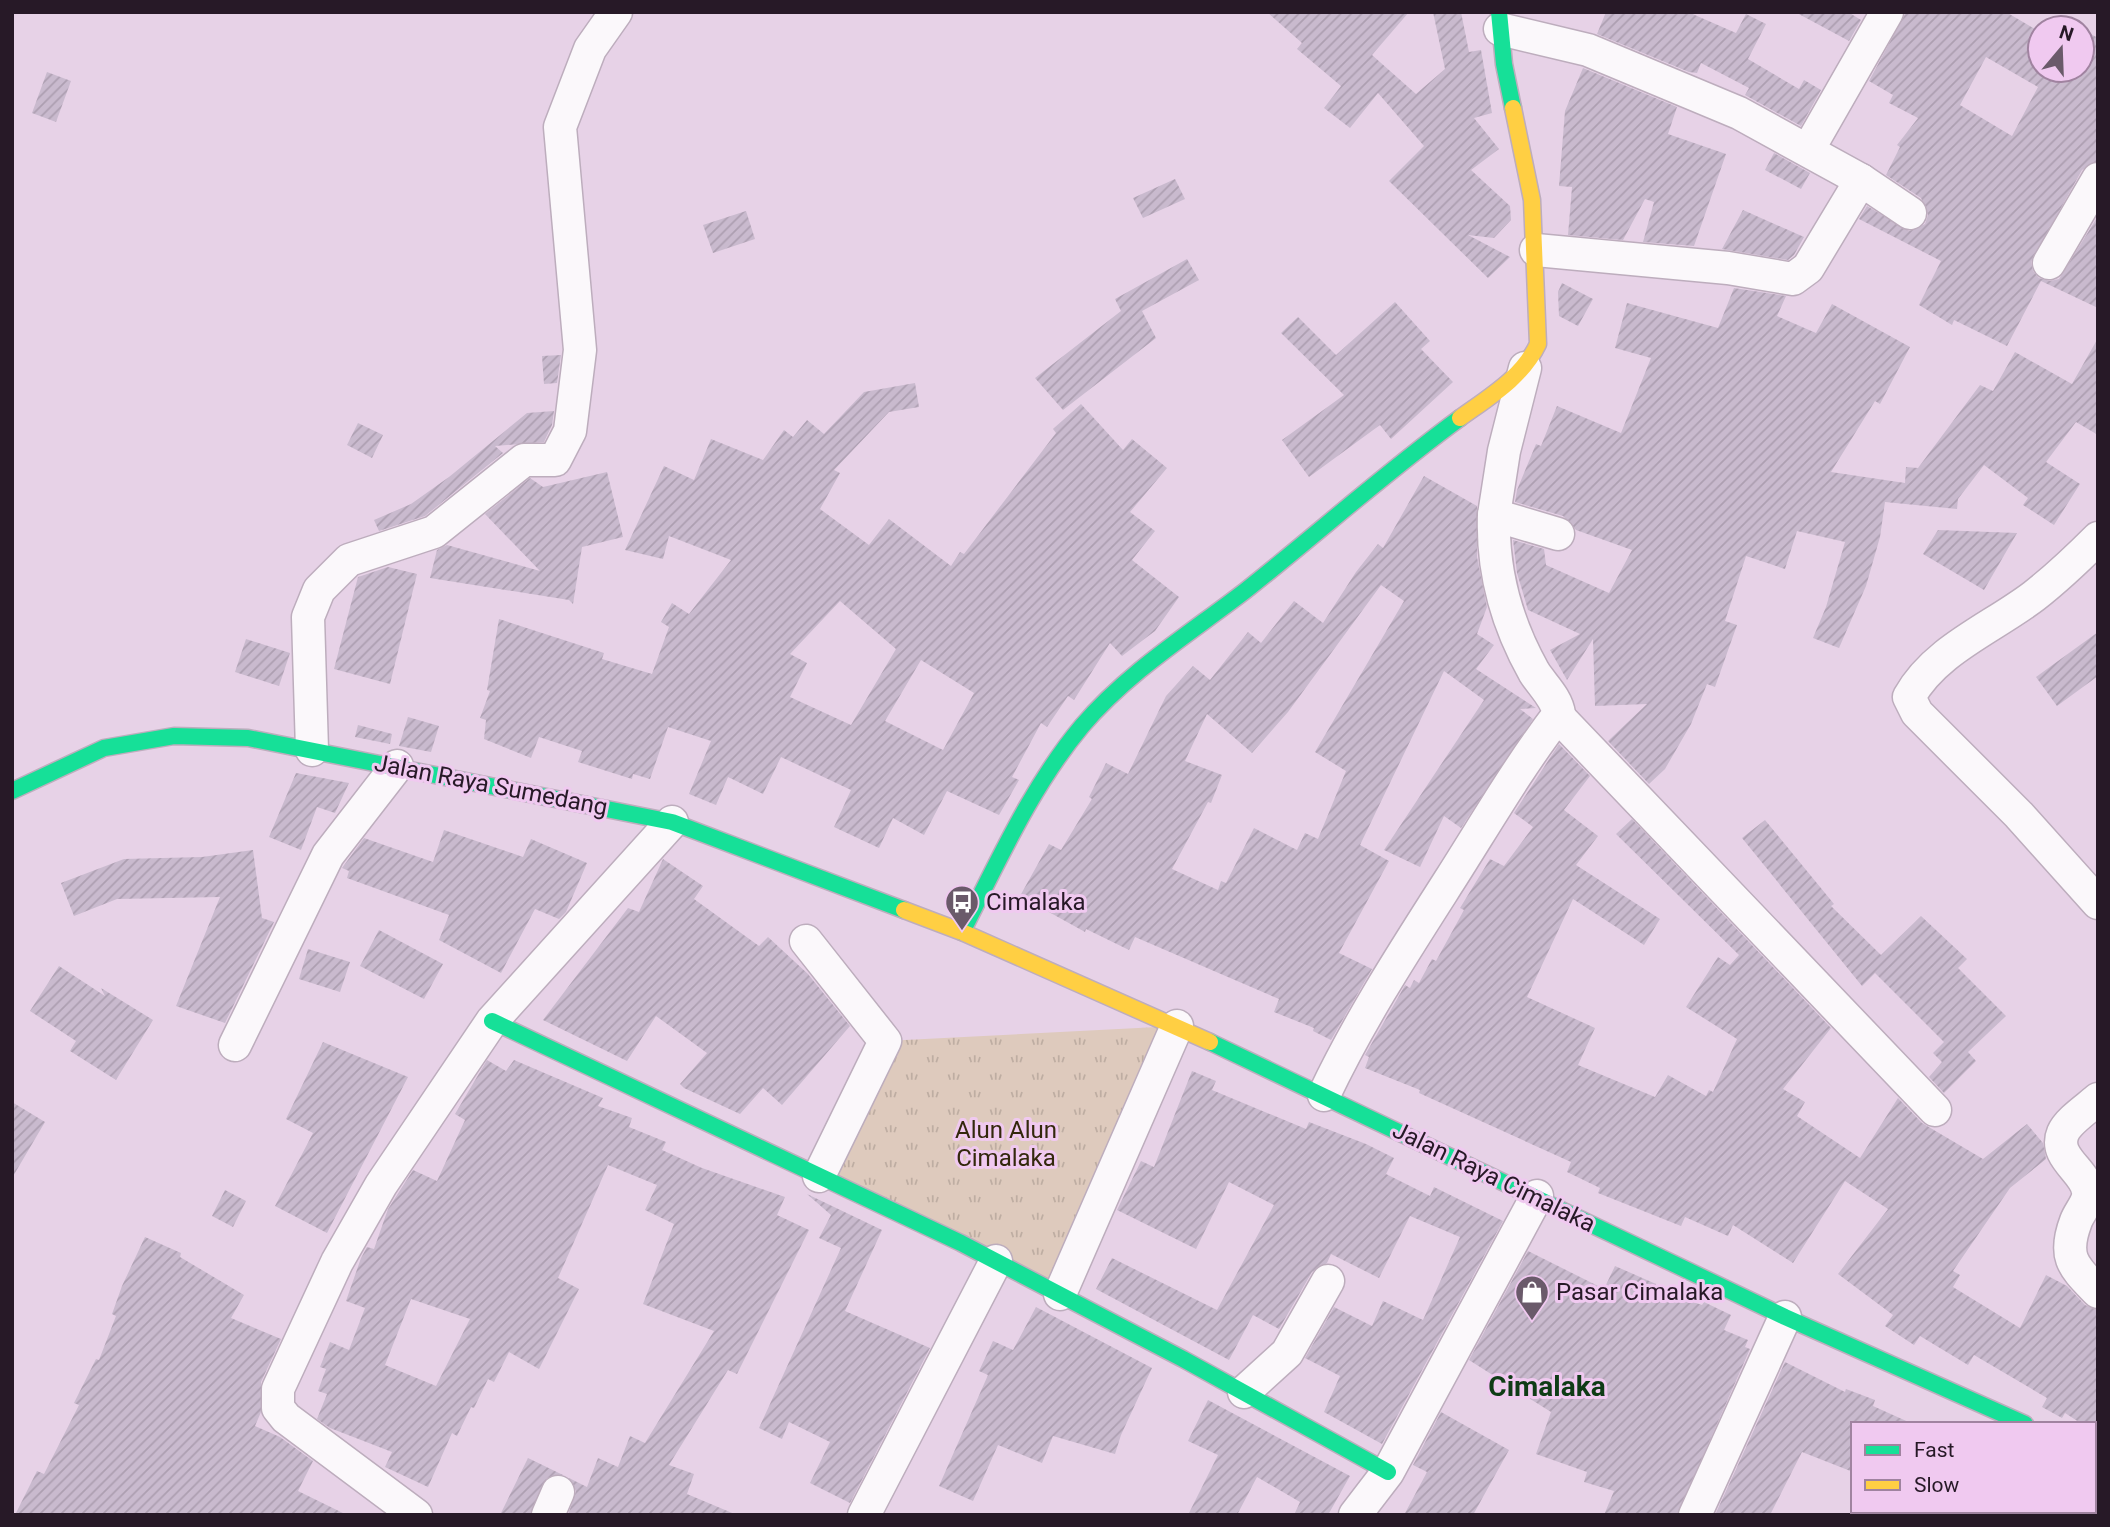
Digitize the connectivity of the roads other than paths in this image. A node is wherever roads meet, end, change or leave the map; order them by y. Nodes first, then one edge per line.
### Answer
1 (616, 12) edge
2 (1887, 12) edge
3 (1500, 21) edge
4 (1808, 150) junction
5 (2098, 178) edge
6 (1860, 180) junction
7 (1910, 213) dead end
8 (1536, 250) junction
9 (2049, 263) dead end
10 (1519, 372) junction
11 (1494, 515) junction
12 (1558, 534) dead end
13 (2098, 538) edge
14 (1553, 721) junction
15 (313, 750) junction
16 (397, 766) junction
17 (12, 791) edge
18 (672, 822) junction
19 (2098, 903) edge
20 (962, 932) junction
21 (806, 941) dead end
22 (492, 1021) junction
23 (1177, 1026) junction
24 (235, 1045) dead end
25 (1324, 1095) junction
26 (2098, 1099) edge
27 (1935, 1111) dead end
28 (819, 1176) junction
29 (1536, 1196) junction
30 (996, 1261) junction
31 (1328, 1281) dead end
32 (2098, 1292) edge
33 (1060, 1294) junction
34 (1785, 1317) junction
35 (1244, 1392) junction
36 (2021, 1422) edge
37 (1388, 1472) junction
38 (409, 1513) edge
39 (864, 1515) edge
40 (1355, 1515) edge
41 (1695, 1515) edge

1 - 15 street
2 - 4 street
3 - 4 street
3 - 8 main road
4 - 6 street
5 - 9 street
6 - 7 street
6 - 8 street
8 - 10 main road
10 - 11 street
10 - 20 main road
11 - 12 street
11 - 14 street
13 - 19 street
14 - 25 street
14 - 27 street
15 - 16 main road, Jalan Raya Sumedang
15 - 17 main road, Jalan Raya Sumedang
16 - 18 main road, Jalan Raya Sumedang
16 - 24 street
18 - 20 main road, Jalan Raya Sumedang
18 - 22 street
20 - 23 main road, Jalan Raya Cimalaka
21 - 28 street
22 - 28 main road
22 - 38 street
23 - 25 main road, Jalan Raya Cimalaka
23 - 33 street
25 - 29 main road, Jalan Raya Cimalaka
26 - 32 street
28 - 30 main road
29 - 34 main road, Jalan Raya Cimalaka
29 - 37 street
30 - 33 main road
30 - 39 street
31 - 35 street
33 - 35 main road
34 - 36 main road, Jalan Raya Cimalaka
34 - 41 street
35 - 37 main road
37 - 40 street

